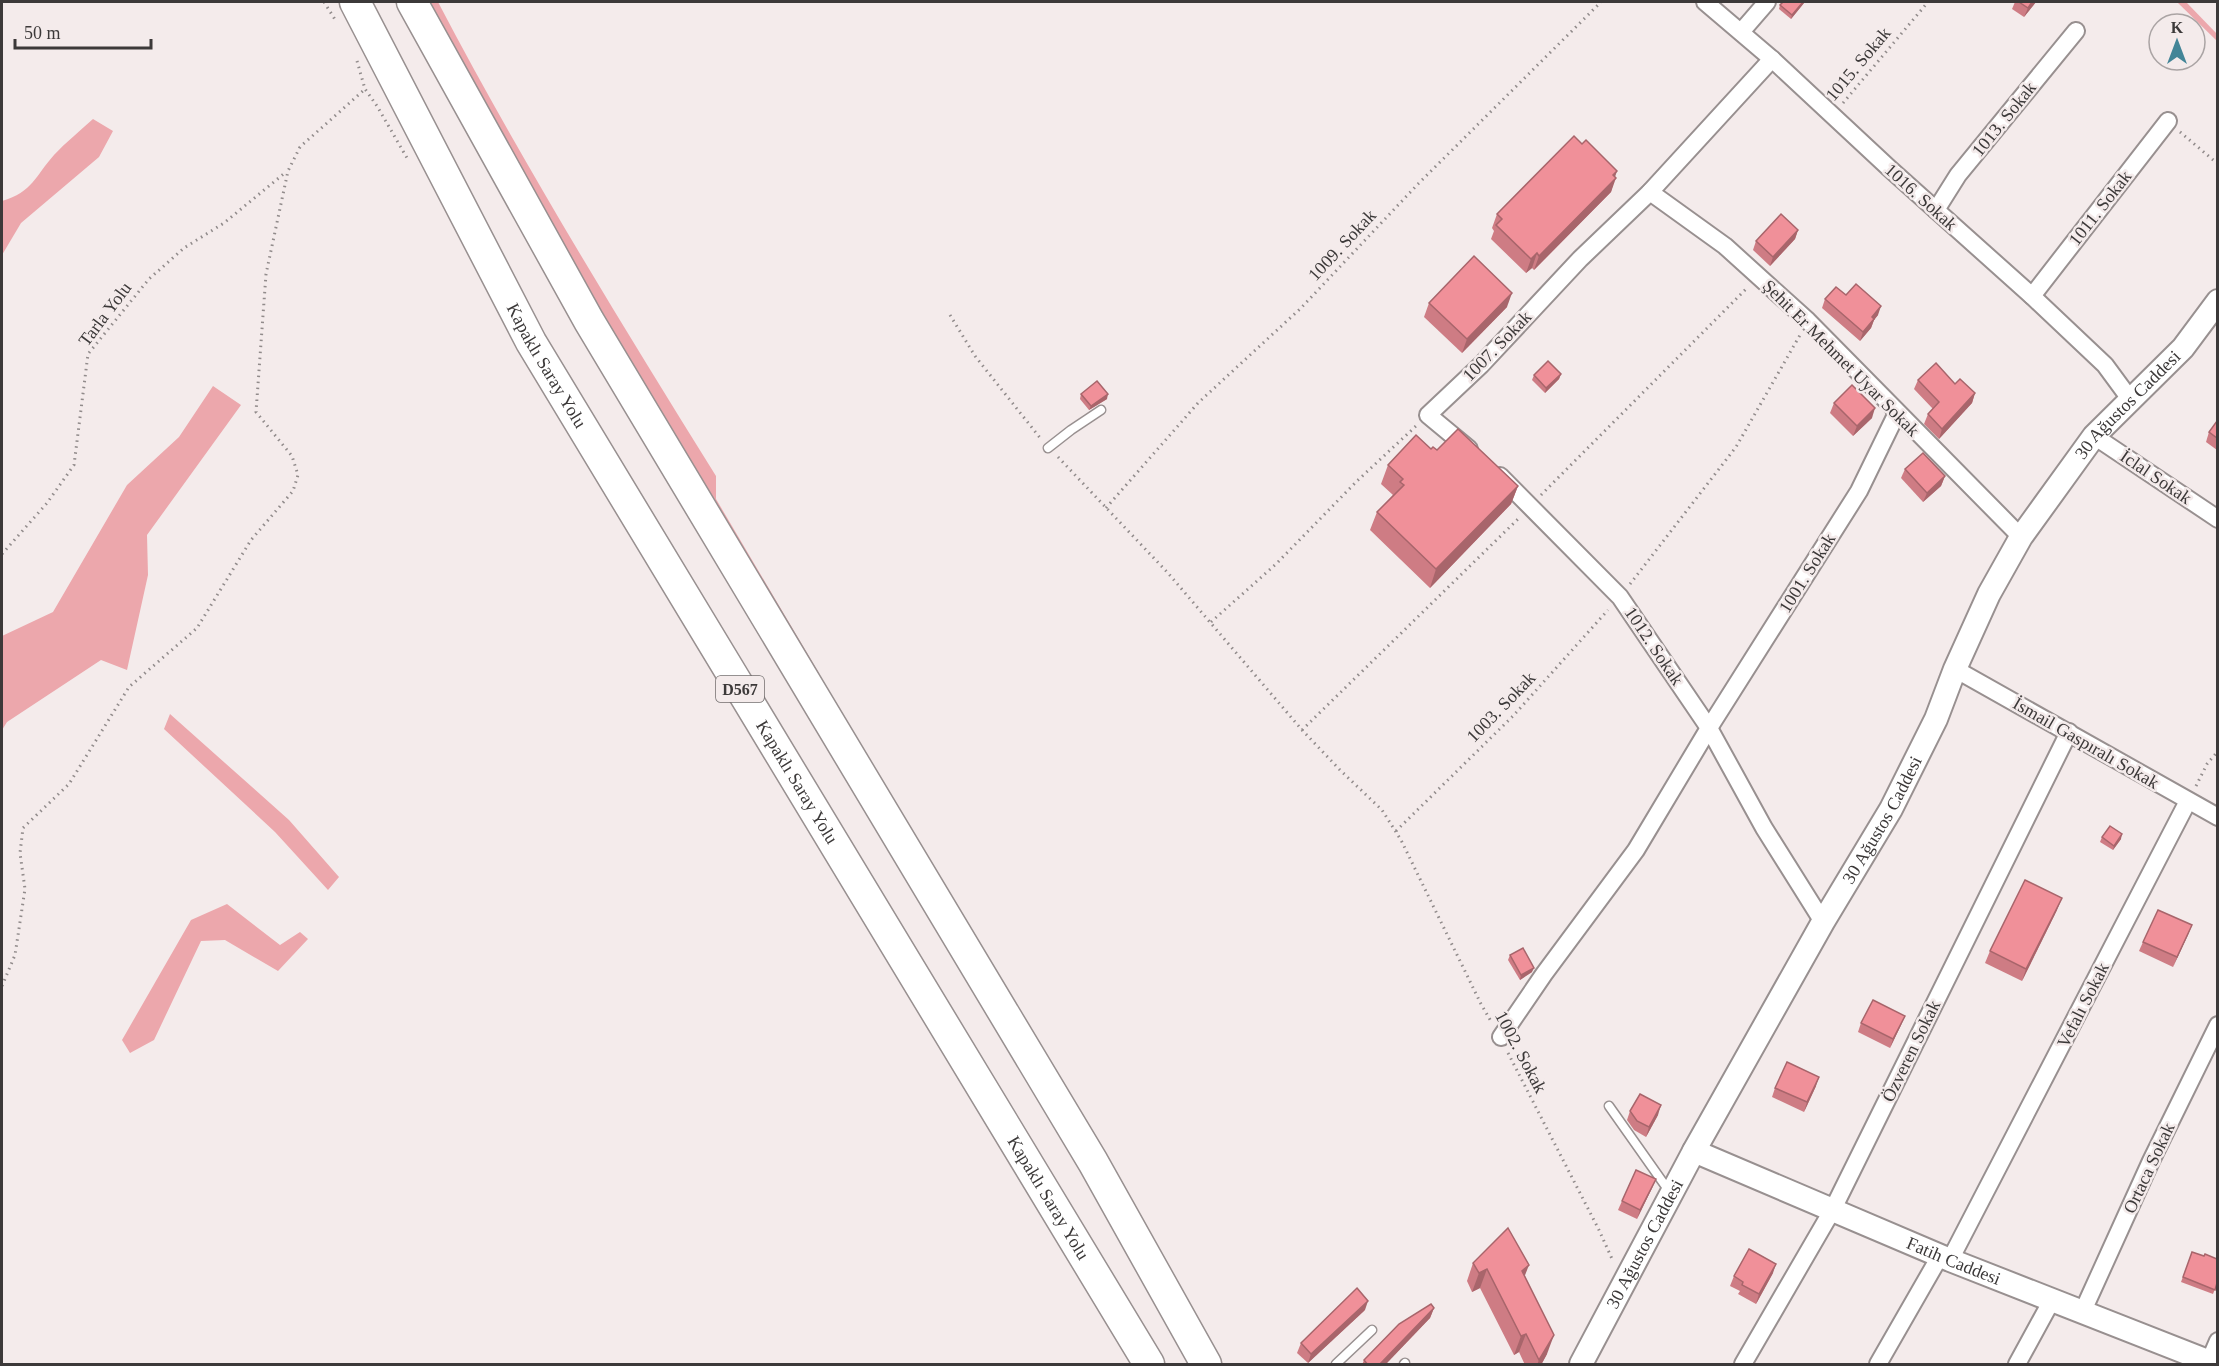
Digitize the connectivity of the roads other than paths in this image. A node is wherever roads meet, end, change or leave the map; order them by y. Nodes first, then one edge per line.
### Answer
1 (355, 2) edge
2 (412, 2) edge
3 (1706, 2) edge
4 (1767, 2) edge
5 (2076, 31) dead end
6 (1741, 33) junction
7 (1772, 59) junction
8 (2168, 121) road end
9 (1650, 192) junction
10 (1936, 210) junction
11 (2032, 296) junction
12 (2217, 301) edge
13 (2130, 399) junction
14 (1101, 410) dead end
15 (1897, 413) junction
16 (1428, 415) joint
17 (2094, 436) junction
18 (1048, 448) road end
19 (2217, 519) edge
20 (2021, 537) junction
21 (1956, 669) junction
22 (1709, 728) junction
23 (2069, 732) junction
24 (2188, 801) junction
25 (2217, 817) edge
26 (1823, 922) junction
27 (2217, 1025) edge
28 (1501, 1037) road end
29 (1609, 1106) dead end
30 (1694, 1151) junction
31 (1671, 1194) junction
32 (1833, 1209) junction
33 (1945, 1258) junction
34 (2052, 1300) junction
35 (2082, 1313) junction
36 (1372, 1330) dead end
37 (2217, 1341) edge
38 (2181, 1359) edge
39 (2212, 1363) edge
40 (1149, 1365) edge
41 (1206, 1365) edge
42 (1336, 1365) edge
43 (1581, 1365) edge
44 (1743, 1365) edge
45 (1878, 1365) edge
46 (2017, 1365) edge

1 - 40 highway, Kapaklı Saray Yolu / D567
2 - 41 highway
3 - 6 street, 1016. Sokak
4 - 6 street
5 - 10 street, 1013. Sokak
6 - 7 street, 1016. Sokak
7 - 9 street, 1007. Sokak
7 - 10 street, 1016. Sokak
8 - 11 street, 1011. Sokak
9 - 15 street, Şehit Er Mehmet Uyar Sokak
9 - 16 street, 1007. Sokak
10 - 11 street, 1016. Sokak
11 - 13 street, 1016. Sokak
12 - 13 street, 30 Ağustos Caddesi
13 - 17 street, 30 Ağustos Caddesi
14 - 18 lane
15 - 20 street, Şehit Er Mehmet Uyar Sokak
15 - 22 street, 1001. Sokak
16 - 22 street, 1012. Sokak
17 - 19 street, İclal Sokak
17 - 20 street, 30 Ağustos Caddesi
20 - 21 street, 30 Ağustos Caddesi
21 - 23 street, İsmail Gaspıralı Sokak
21 - 26 street, 30 Ağustos Caddesi
22 - 26 street, 1012. Sokak
22 - 28 street, 1001. Sokak
23 - 24 street, İsmail Gaspıralı Sokak
23 - 32 street, Özveren Sokak
24 - 25 street, İsmail Gaspıralı Sokak
24 - 33 street, Vefalı Sokak
26 - 30 street, 30 Ağustos Caddesi
27 - 35 street, Ortaca Sokak
29 - 31 lane
30 - 31 street, 30 Ağustos Caddesi
30 - 32 street, Fatih Caddesi
31 - 43 street, 30 Ağustos Caddesi
32 - 33 street, Fatih Caddesi
32 - 44 street, Özveren Sokak
33 - 34 street, Fatih Caddesi
33 - 45 street, Vefalı Sokak
34 - 35 street, Fatih Caddesi
34 - 46 street
35 - 38 street, Fatih Caddesi
36 - 42 lane
37 - 39 street
38 - 39 street, Fatih Caddesi

